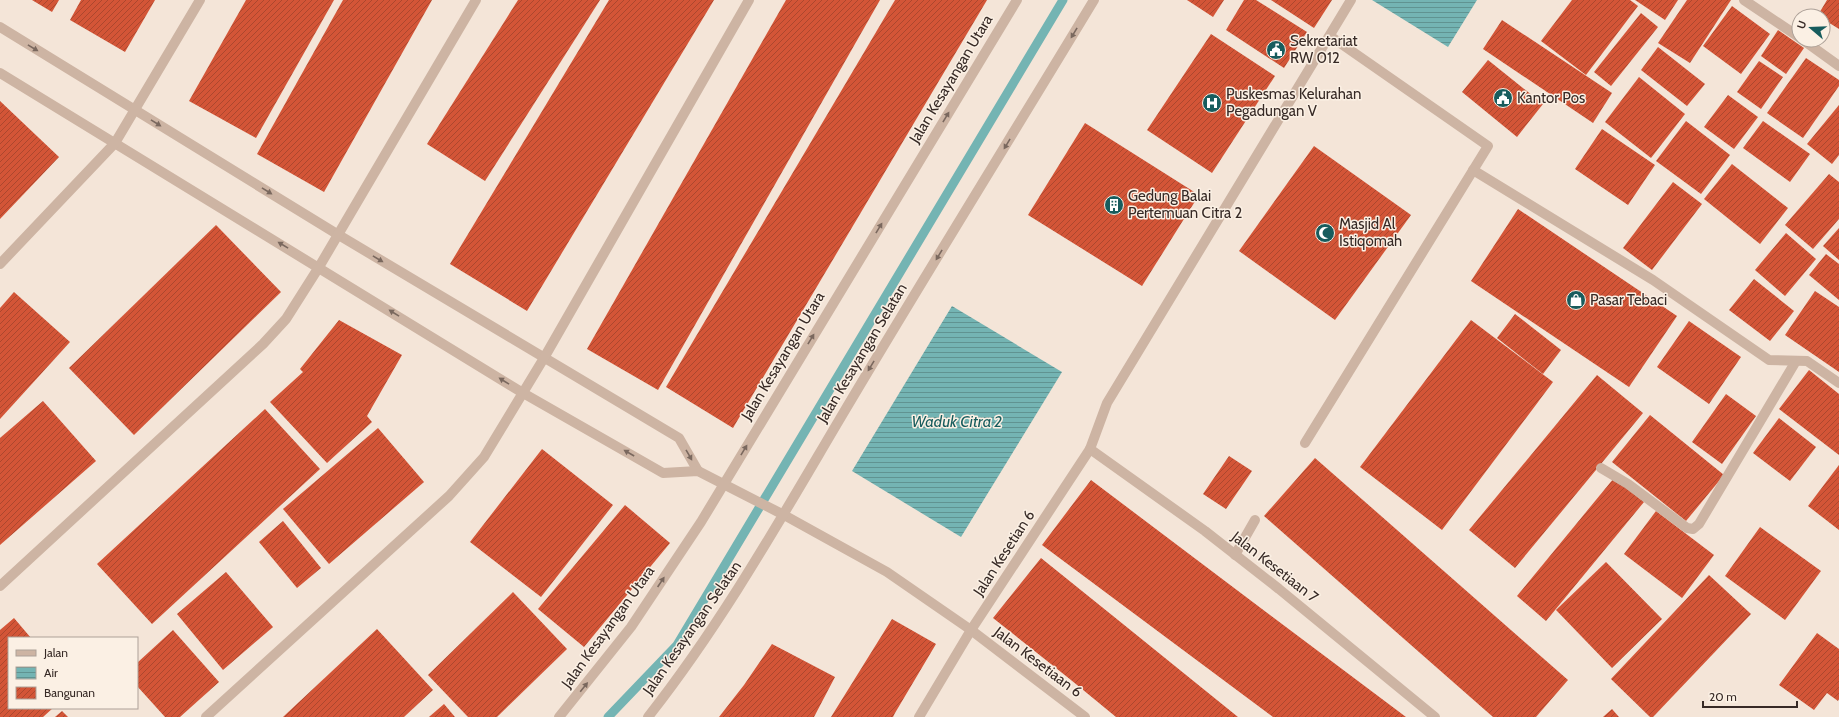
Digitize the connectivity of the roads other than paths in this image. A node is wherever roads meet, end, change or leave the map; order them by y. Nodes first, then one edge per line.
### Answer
1 (200, 0) edge
2 (476, 0) edge
3 (749, 0) edge
4 (1017, 0) edge
5 (1094, 0) edge
6 (1351, 0) edge
7 (1744, 0) edge
8 (0, 27) edge
9 (1791, 32) edge
10 (1330, 36) junction
11 (1814, 48) edge
12 (1839, 66) edge
13 (0, 73) edge
14 (134, 110) junction
15 (115, 143) junction
16 (1473, 170) junction
17 (337, 234) junction
18 (0, 264) edge
19 (318, 267) junction
20 (544, 358) junction
21 (1796, 361) junction
22 (1839, 383) edge
23 (523, 393) junction
24 (1305, 443) dead end
25 (1090, 449) junction
26 (1601, 468) dead end
27 (698, 471) junction
28 (723, 483) junction
29 (784, 515) junction
30 (1255, 520) dead end
31 (1235, 555) junction
32 (0, 586) edge
33 (971, 630) junction
34 (206, 717) edge
35 (559, 717) edge
36 (648, 717) edge
37 (920, 717) edge
38 (1085, 717) edge
39 (1435, 717) edge

1 - 14 street
2 - 17 street
3 - 20 street
28 -> 4 street, Jalan Kesayangan Utara
5 -> 29 street, Jalan Kesayangan Selatan
6 - 10 street, Jalan Kesetian 6
7 - 9 street
8 -> 14 street
10 - 16 street
10 - 25 street, Jalan Kesetian 6
11 - 12 street
13 - 15 street
14 - 15 street
14 -> 17 street
15 - 18 street
19 -> 15 street
16 - 21 street
16 - 24 street
17 - 19 street
17 -> 20 street
23 -> 19 street
19 - 32 street
20 - 23 street
20 -> 27 street
21 - 22 street
21 - 26 street
27 -> 23 street
23 - 34 street
25 - 31 street, Jalan Kesetiaan 7
25 - 33 street, Jalan Kesetian 6
27 - 28 street, Jalan Kesetiaan 6
28 - 29 street, Jalan Kesetiaan 6
35 -> 28 street, Jalan Kesayangan Utara
29 - 33 street, Jalan Kesetiaan 6
29 - 36 street, Jalan Kesayangan Selatan
30 - 31 street
31 - 39 street, Jalan Kesetiaan 7
33 - 37 street, Jalan Kesetian 6
33 - 38 street, Jalan Kesetiaan 6

